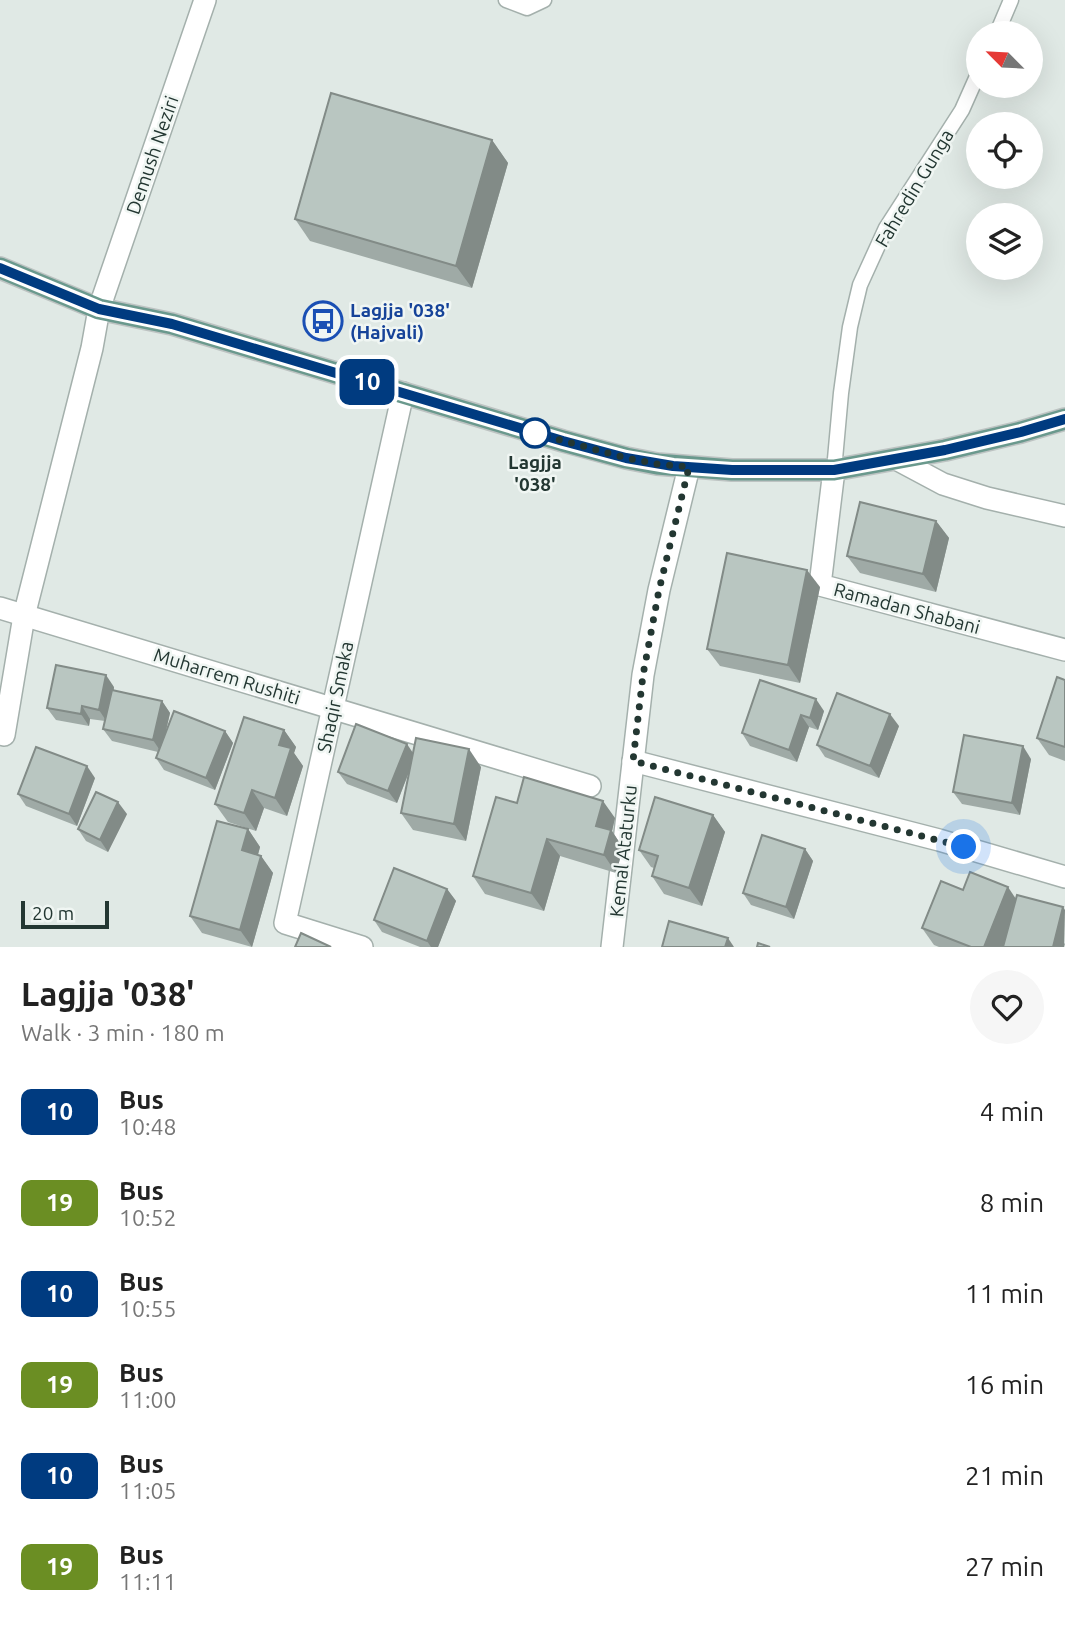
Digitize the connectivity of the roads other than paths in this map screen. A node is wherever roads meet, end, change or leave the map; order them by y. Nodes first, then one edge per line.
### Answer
1 (205, 0) edge
2 (506, 0) edge
3 (544, 0) edge
4 (1012, 0) edge
5 (1002, 21) edge
6 (967, 98) edge
7 (0, 268) edge
8 (99, 309) junction
9 (403, 393) junction
10 (1065, 419) edge
11 (898, 460) junction
12 (689, 467) junction
13 (834, 470) junction
14 (1065, 516) edge
15 (0, 608) edge
16 (24, 616) junction
17 (1065, 650) edge
18 (333, 707) junction
19 (4, 735) dead end
20 (633, 761) junction
21 (590, 786) dead end
22 (1065, 877) edge
23 (362, 947) edge
24 (612, 947) edge

1 - 8 street, Demush Neziri
2 - 3 lane
4 - 5 lane
6 - 13 lane, Fahredin Gunga
7 - 8 main road
8 - 9 main road
8 - 16 street
9 - 12 main road
9 - 18 street, Shaqir Smaka
10 - 11 main road
11 - 13 main road
11 - 14 street
12 - 13 main road
12 - 20 street, Kemal Ataturku
13 - 17 street, Ramadan Shabani
15 - 16 street, Muharrem Rushiti
16 - 18 street, Muharrem Rushiti
16 - 19 street
18 - 21 street, Muharrem Rushiti
18 - 23 street, Shaqir Smaka
20 - 22 street
20 - 24 street, Kemal Ataturku

